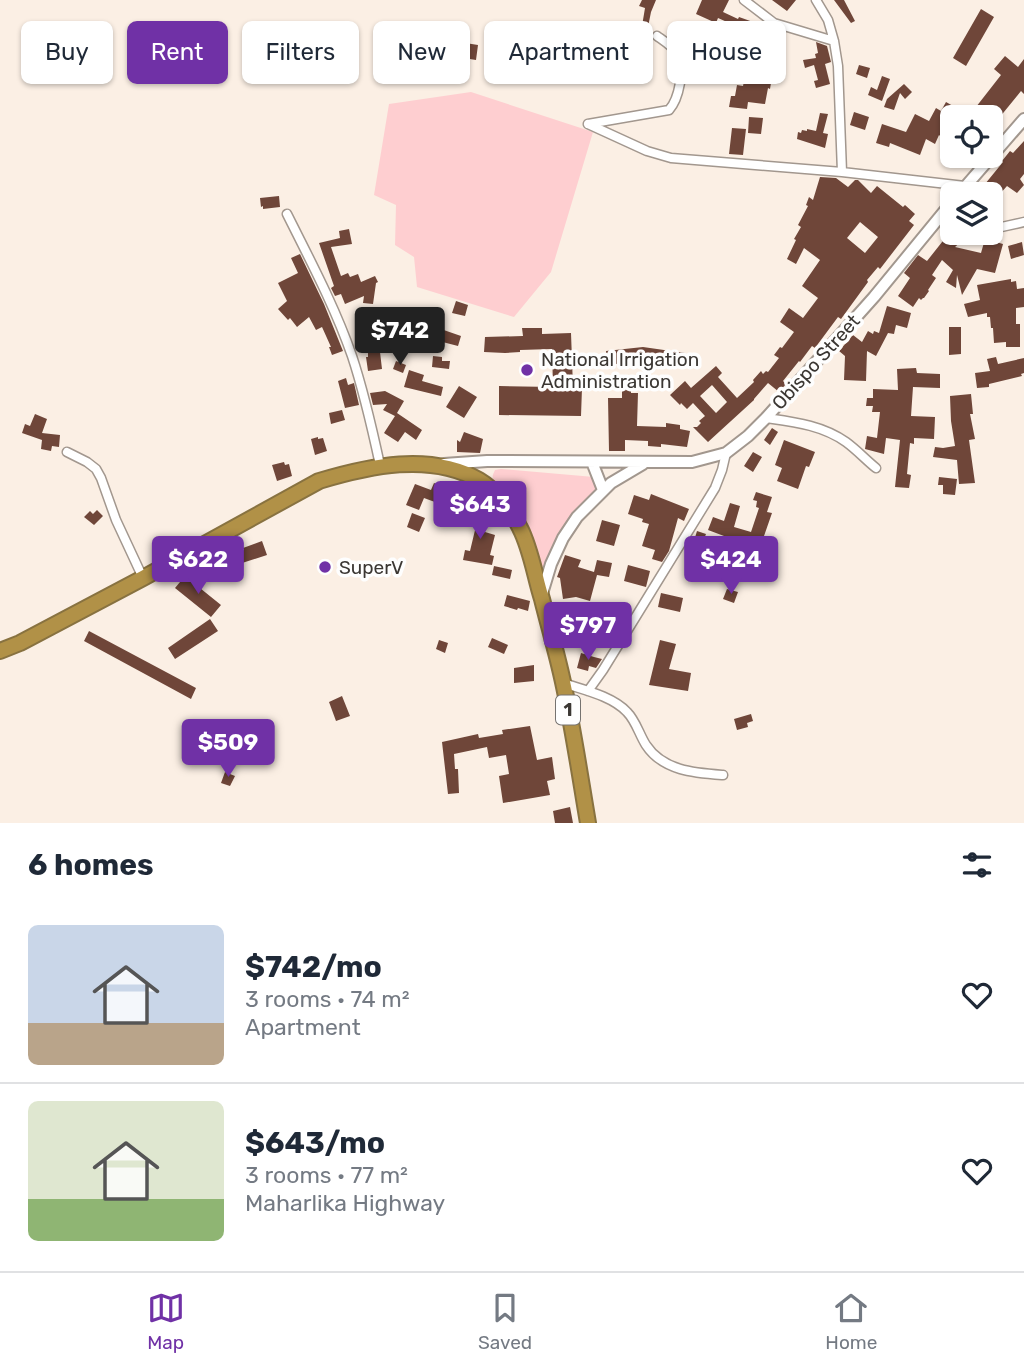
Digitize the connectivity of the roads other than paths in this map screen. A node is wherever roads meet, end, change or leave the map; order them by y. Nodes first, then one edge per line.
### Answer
1 (744, 0) edge
2 (816, 0) edge
3 (657, 36) dead end
4 (834, 41) junction
5 (1022, 125) edge
6 (842, 172) junction
7 (970, 182) edge
8 (940, 194) edge
9 (287, 214) dead end
10 (940, 217) edge
11 (1024, 222) edge
12 (1003, 227) edge
13 (766, 418) junction
14 (67, 452) dead end
15 (726, 453) junction
16 (592, 462) junction
17 (645, 463) junction
18 (430, 464) junction
19 (380, 465) junction
20 (876, 468) dead end
21 (603, 490) junction
22 (143, 578) junction
23 (541, 598) junction
24 (0, 651) edge
25 (563, 683) junction
26 (588, 691) junction
27 (723, 775) dead end
28 (588, 823) edge

1 - 4 street
2 - 4 street
3 - 6 street
4 - 6 street
5 - 7 street, Obispo Street
6 - 8 street
9 - 19 street
10 - 13 street, Obispo Street
11 - 12 street
13 - 15 street, Obispo Street
13 - 20 street
14 - 22 street
15 - 17 street, Obispo Street
15 - 26 street
16 - 17 street, Obispo Street
16 - 18 street, Obispo Street
16 - 21 street
17 - 21 street
18 - 19 highway, 1
18 - 23 highway, 1
19 - 22 highway, 1
21 - 23 street
22 - 24 highway, 1
23 - 25 highway, 1
25 - 26 street
25 - 28 highway, 1
26 - 27 street

